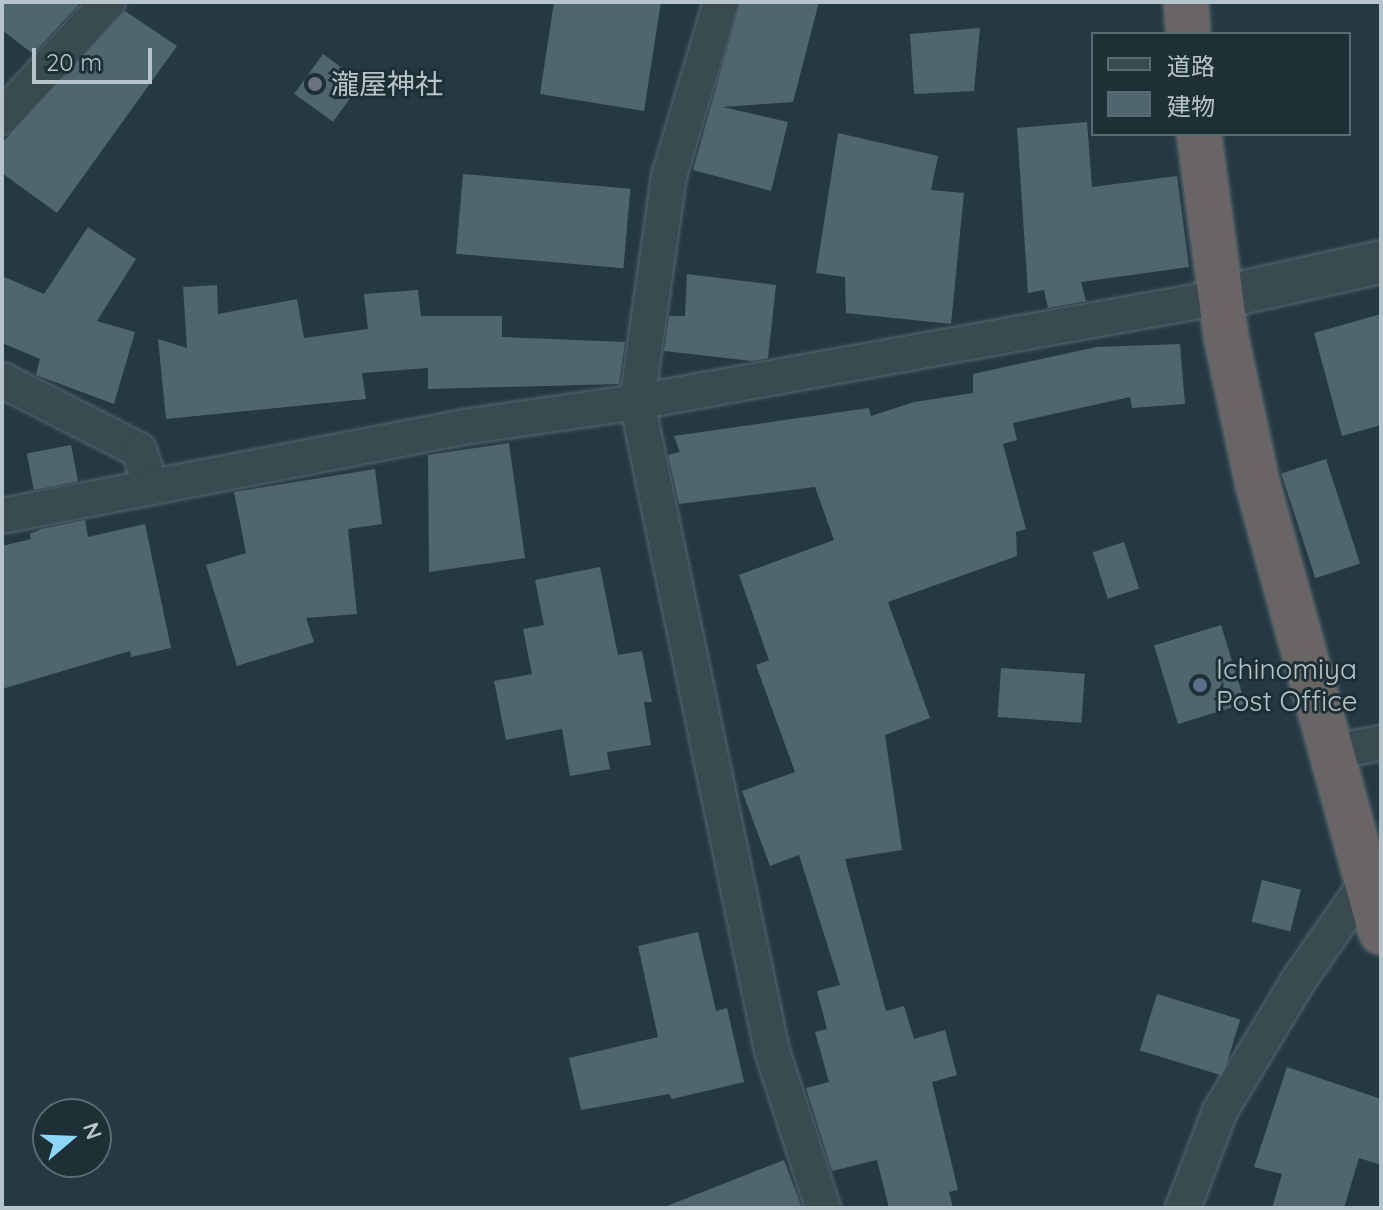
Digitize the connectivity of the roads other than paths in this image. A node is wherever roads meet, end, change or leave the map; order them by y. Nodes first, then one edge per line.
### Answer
1 (108, 2) edge
2 (721, 2) edge
3 (1186, 2) edge
4 (1188, 32) edge
5 (2, 117) edge
6 (1199, 136) edge
7 (1381, 262) edge
8 (1222, 297) junction
9 (2, 380) edge
10 (637, 402) junction
11 (151, 486) junction
12 (2, 516) edge
13 (1381, 743) edge
14 (1331, 752) junction
15 (1367, 882) junction
16 (1381, 932) edge
17 (823, 1208) edge
18 (1183, 1208) edge

1 - 5 street
2 - 10 street
3 - 4 highway
6 - 8 highway
7 - 8 street
8 - 10 street
8 - 14 highway
9 - 11 street
10 - 11 street
10 - 17 street
11 - 12 street
13 - 14 street
14 - 15 highway
15 - 16 highway
15 - 18 street

